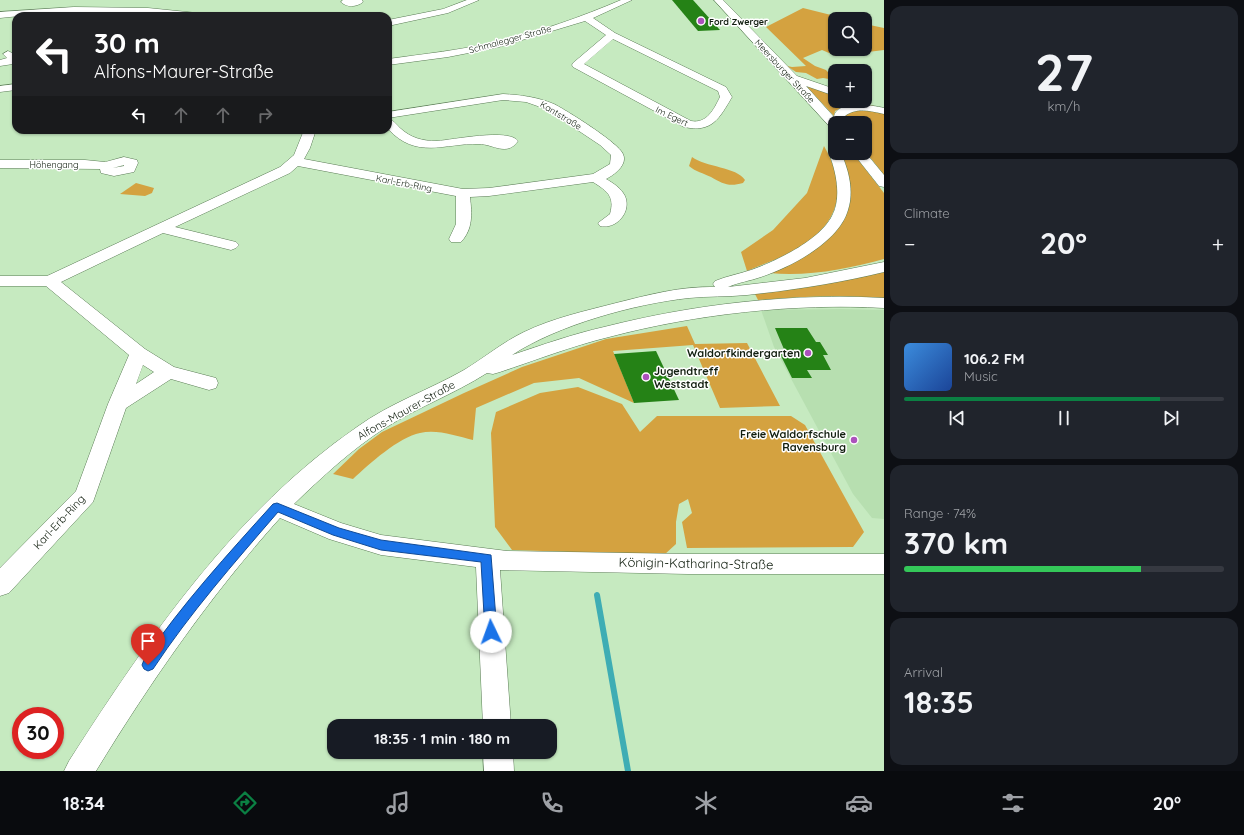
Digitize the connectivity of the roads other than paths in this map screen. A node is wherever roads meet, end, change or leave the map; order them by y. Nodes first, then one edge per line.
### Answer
1 (350, 0) edge
2 (355, 0) edge
3 (475, 0) edge
4 (628, 0) edge
5 (718, 0) edge
6 (31, 2) dead end
7 (127, 10) junction
8 (21, 12) edge
9 (35, 12) edge
10 (120, 12) edge
11 (150, 12) edge
12 (12, 14) edge
13 (0, 15) edge
14 (586, 18) junction
15 (392, 22) edge
16 (612, 35) junction
17 (12, 59) edge
18 (392, 61) edge
19 (0, 63) edge
20 (791, 76) junction
21 (12, 88) edge
22 (0, 89) edge
23 (828, 90) edge
24 (872, 105) edge
25 (884, 110) edge
26 (392, 114) edge
27 (839, 116) edge
28 (392, 126) edge
29 (828, 131) edge
30 (309, 134) edge
31 (483, 141) dead end
32 (839, 160) edge
33 (865, 160) edge
34 (297, 162) junction
35 (0, 164) edge
36 (107, 166) dead end
37 (594, 178) junction
38 (884, 183) edge
39 (463, 193) junction
40 (605, 223) dead end
41 (160, 228) junction
42 (456, 239) dead end
43 (231, 245) dead end
44 (884, 267) edge
45 (755, 274) junction
46 (826, 278) junction
47 (0, 281) edge
48 (50, 281) junction
49 (702, 292) junction
50 (884, 303) edge
51 (139, 353) junction
52 (168, 372) junction
53 (465, 377) junction
54 (209, 383) dead end
55 (118, 404) junction
56 (277, 507) junction
57 (497, 560) junction
58 (884, 564) edge
59 (0, 585) edge
60 (497, 719) edge
61 (498, 759) edge
62 (79, 771) edge
63 (499, 771) edge

1 - 2 street
3 - 15 street
4 - 14 street, Schmalegger Straße
5 - 20 street, Meersburger Straße
6 - 8 street
7 - 9 street
7 - 10 street
7 - 11 street
12 - 13 street
14 - 16 street, Im Egert
14 - 18 street, Schmalegger Straße
16 - 16 street, Im Egert
17 - 19 street
20 - 23 street
20 - 29 street, Meersburger Straße
21 - 22 street
24 - 25 street
25 - 27 street
26 - 37 street, Kantstraße
28 - 31 street
30 - 34 street
32 - 45 street
33 - 38 street
34 - 39 street, Karl-Erb-Ring
34 - 41 street
35 - 36 street, Höhengang
37 - 39 street, Kantstraße
37 - 40 street
39 - 42 street
41 - 43 street
41 - 48 street
44 - 46 street
45 - 46 street
45 - 49 street
46 - 49 street
47 - 48 street
48 - 51 street
49 - 53 street
50 - 53 street
51 - 52 street
51 - 55 street, Karl-Erb-Ring
52 - 54 street
52 - 55 street
53 - 56 street, Alfons-Maurer-Straße
55 - 59 street, Karl-Erb-Ring
56 - 57 street
56 - 62 street, Alfons-Maurer-Straße
57 - 58 street, Königin-Katharina-Straße
57 - 60 street
61 - 63 street

